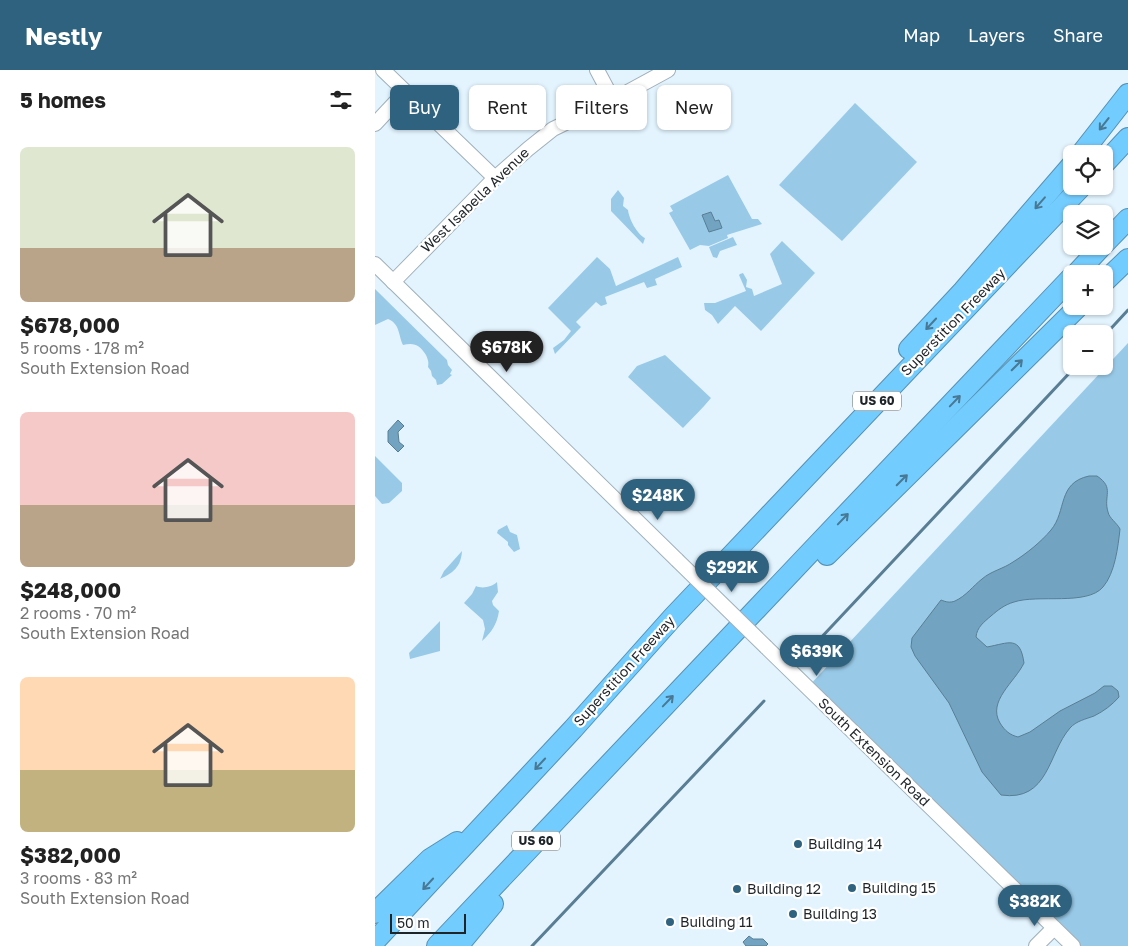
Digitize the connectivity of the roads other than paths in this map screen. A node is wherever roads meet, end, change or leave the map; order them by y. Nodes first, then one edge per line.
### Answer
1 (383, 70) edge
2 (597, 70) edge
3 (668, 70) edge
4 (398, 85) edge
5 (605, 85) edge
6 (640, 85) edge
7 (1128, 94) edge
8 (390, 108) edge
9 (375, 124) edge
10 (556, 128) edge
11 (445, 130) edge
12 (1128, 138) edge
13 (1088, 145) edge
14 (1113, 154) edge
15 (1063, 175) edge
16 (495, 178) junction
17 (1073, 195) edge
18 (1128, 219) edge
19 (1113, 235) edge
20 (1094, 255) edge
21 (1128, 259) edge
22 (375, 264) edge
23 (1084, 265) edge
24 (1113, 273) edge
25 (393, 282) junction
26 (1063, 286) edge
27 (1070, 315) edge
28 (673, 616) junction
29 (713, 656) junction
30 (634, 736) junction
31 (485, 822) junction
32 (375, 913) edge
33 (1054, 928) junction
34 (375, 941) edge
35 (437, 946) edge
36 (459, 946) edge
37 (1036, 946) edge
38 (1073, 946) edge

1 - 4 street
2 - 5 street
3 - 6 street, West Isabella Avenue
7 -> 13 highway
8 - 9 street
10 - 16 street, West Isabella Avenue
11 - 16 street
12 - 14 highway
15 -> 28 highway
16 - 25 street, West Isabella Avenue
17 - 28 highway, Superstition Freeway / US 60
18 - 19 highway
20 - 23 highway
21 - 24 highway
22 - 25 street, South Extension Road
25 - 33 street, South Extension Road, bridge
29 -> 26 highway, US 60
29 -> 27 highway
28 -> 31 highway, Superstition Freeway / US 60
30 -> 29 highway, US 60
30 - 35 highway, US 60
30 - 36 highway
31 - 32 highway
31 -> 34 highway, Superstition Freeway / US 60
33 - 37 street
33 - 38 street, South Extension Road

